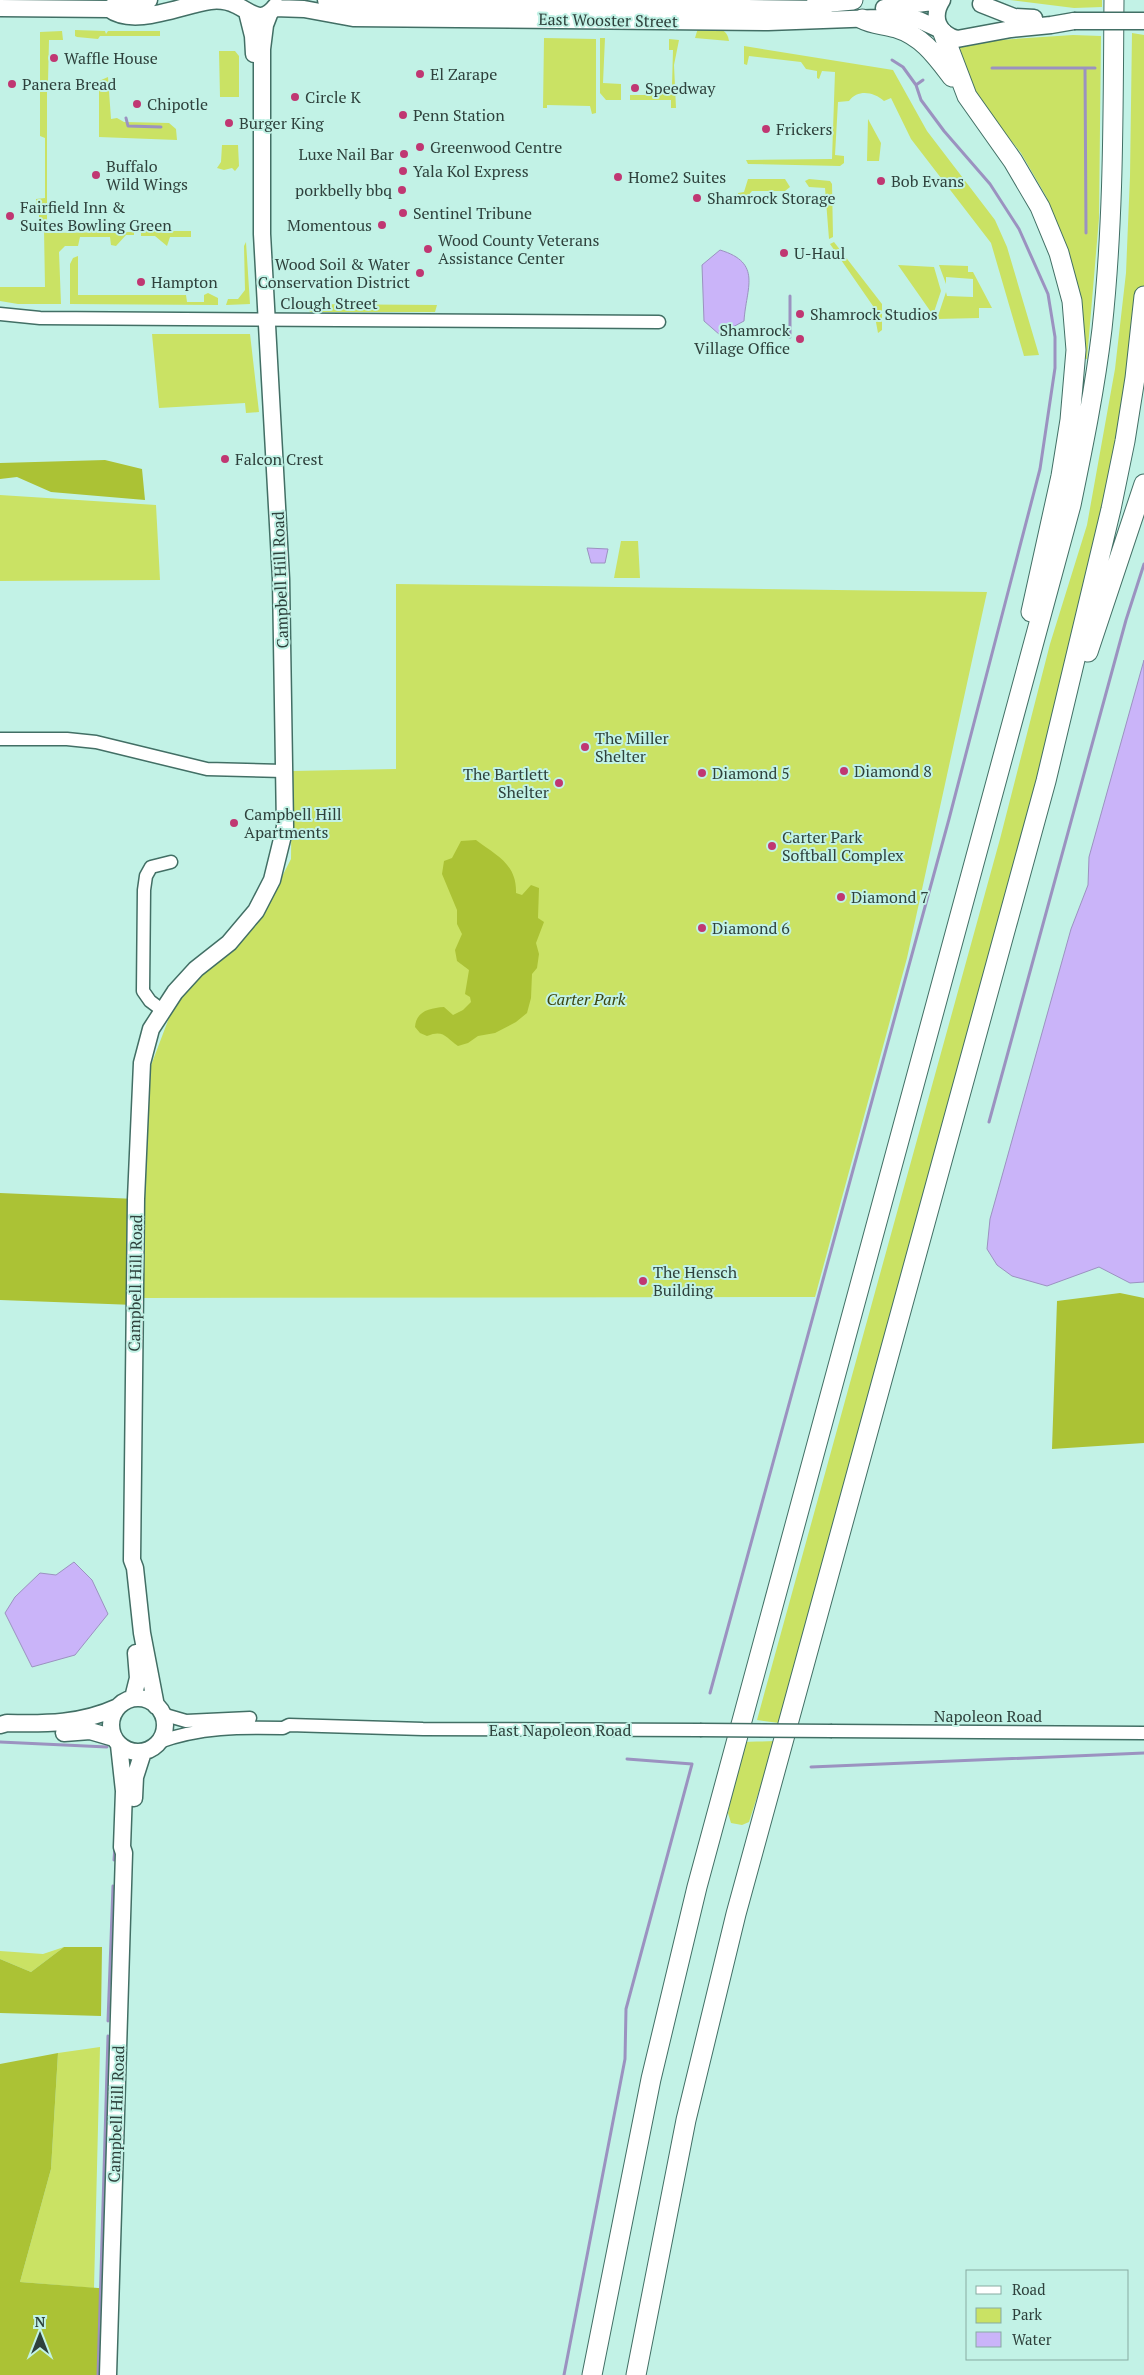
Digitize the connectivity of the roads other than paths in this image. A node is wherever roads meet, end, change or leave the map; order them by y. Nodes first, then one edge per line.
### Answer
1 (149, 0) edge
2 (326, 0) edge
3 (852, 0) edge
4 (941, 0) edge
5 (1114, 0) edge
6 (980, 2) edge
7 (242, 7) edge
8 (274, 7) edge
9 (0, 8) edge
10 (813, 8) junction
11 (109, 9) junction
12 (862, 19) junction
13 (1074, 21) junction
14 (1144, 21) edge
15 (942, 31) junction
16 (972, 36) junction
17 (967, 96) junction
18 (260, 106) junction
19 (1144, 296) edge
20 (0, 314) edge
21 (266, 319) junction
22 (659, 322) dead end
23 (1144, 484) edge
24 (0, 739) edge
25 (1002, 766) junction
26 (283, 771) junction
27 (1046, 781) junction
28 (171, 862) dead end
29 (162, 1010) junction
30 (132, 1560) junction
31 (133, 1698) junction
32 (118, 1707) junction
33 (159, 1710) junction
34 (1, 1725) edge
35 (289, 1725) junction
36 (832, 1731) joint
37 (1144, 1733) edge
38 (117, 1741) junction
39 (159, 1742) junction
40 (143, 1752) junction
41 (124, 1853) junction
42 (108, 2375) edge
43 (592, 2375) edge
44 (636, 2375) edge

1 - 11 main road, East Wooster Street
2 - 10 main road, East Wooster Street
3 - 10 highway
4 - 10 main road, East Wooster Street
4 - 15 main road, East Wooster Street
5 - 25 highway
6 - 13 main road, East Wooster Street
6 - 16 main road, East Wooster Street
7 - 8 main road, East Wooster Street
7 - 11 main road, East Wooster Street
7 - 18 main road, Campbell Hill Road
8 - 12 main road, East Wooster Street
8 - 18 main road, Campbell Hill Road
9 - 11 main road, East Wooster Street
12 - 15 main road, East Wooster Street
12 - 17 highway
13 - 14 main road, East Wooster Street, bridge
13 - 16 main road, East Wooster Street
15 - 16 main road, East Wooster Street
15 - 17 highway
17 - 25 highway
18 - 21 main road, Campbell Hill Road
19 - 27 highway
20 - 21 street, Clough Street
21 - 22 street, Clough Street
21 - 26 main road, Campbell Hill Road
23 - 27 highway
24 - 26 street
25 - 43 highway
26 - 29 main road, Campbell Hill Road
27 - 44 highway
28 - 29 street
29 - 30 main road, Campbell Hill Road
30 - 31 main road, Campbell Hill Road
30 - 33 main road, Campbell Hill Road
31 - 32 main road
31 - 33 main road
32 - 34 main road
32 - 38 main road
33 - 35 street, East Napoleon Road
33 - 39 main road
34 - 38 main road
35 - 36 street, East Napoleon Road, bridge
35 - 39 street, East Napoleon Road
36 - 37 street, Napoleon Road
38 - 40 main road
38 - 41 main road, Campbell Hill Road
39 - 40 main road
40 - 41 main road, Campbell Hill Road
41 - 42 main road, Campbell Hill Road

